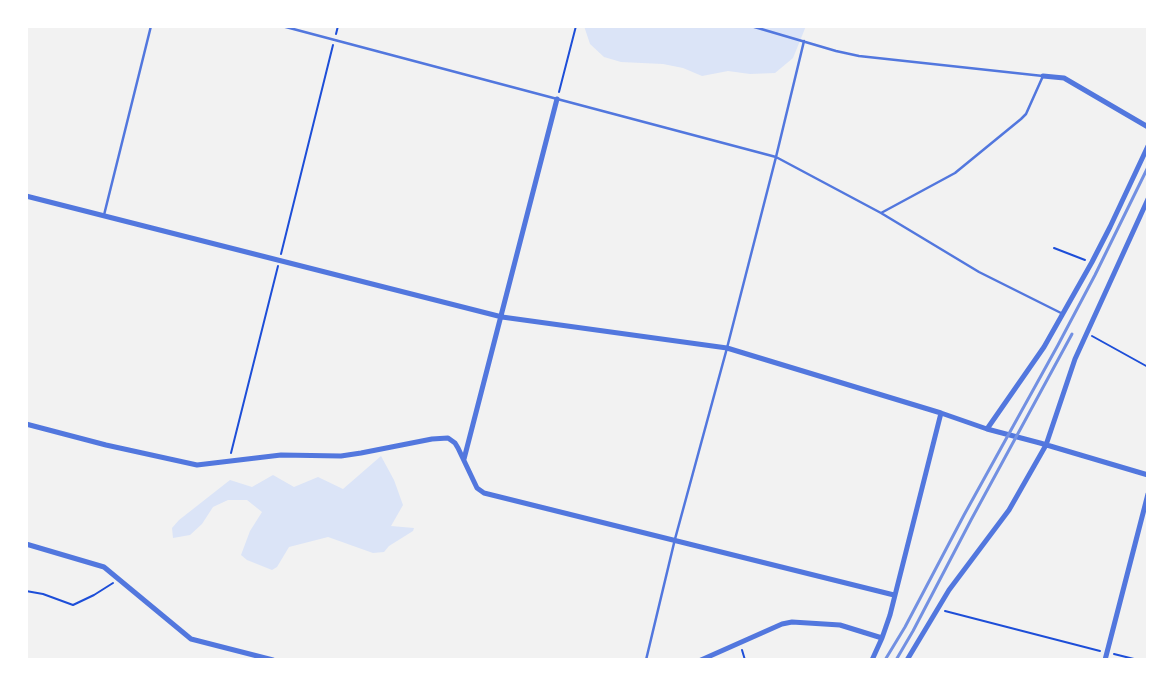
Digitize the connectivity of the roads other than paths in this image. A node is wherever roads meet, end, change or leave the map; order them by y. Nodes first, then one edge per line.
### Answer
1 (151, 26) edge
2 (282, 26) edge
3 (751, 26) edge
4 (804, 41) junction
5 (1043, 76) junction
6 (557, 99) junction
7 (1148, 127) edge
8 (1148, 146) edge
9 (776, 157) junction
10 (26, 196) edge
11 (1148, 199) edge
12 (881, 213) junction
13 (104, 215) junction
14 (1063, 314) junction
15 (502, 318) junction
16 (727, 348) junction
17 (941, 413) junction
18 (26, 424) edge
19 (987, 429) junction
20 (1043, 444) junction
21 (464, 460) junction
22 (1148, 475) edge
23 (1148, 494) edge
24 (675, 539) junction
25 (26, 544) edge
26 (894, 595) junction
27 (882, 638) junction
28 (273, 660) edge
29 (646, 660) edge
30 (701, 660) edge
31 (872, 660) edge
32 (907, 660) edge
33 (1105, 660) edge

1 - 13 lane
2 - 6 lane
3 - 4 lane
4 - 5 lane
4 - 9 lane
5 - 7 street
5 - 12 lane
6 - 9 lane
6 - 15 street
8 - 14 street
9 - 12 lane
9 - 16 lane
10 - 13 street
11 - 20 street
12 - 14 lane
13 - 15 street
14 - 19 street
15 - 16 street
15 - 21 street
16 - 17 street
16 - 24 lane
17 - 19 street
17 - 26 street
18 - 21 street
19 - 20 street
20 - 22 street
20 - 32 street
21 - 24 street
23 - 33 street
24 - 26 street
24 - 29 lane
25 - 28 street
26 - 27 street
27 - 30 street
27 - 31 street

